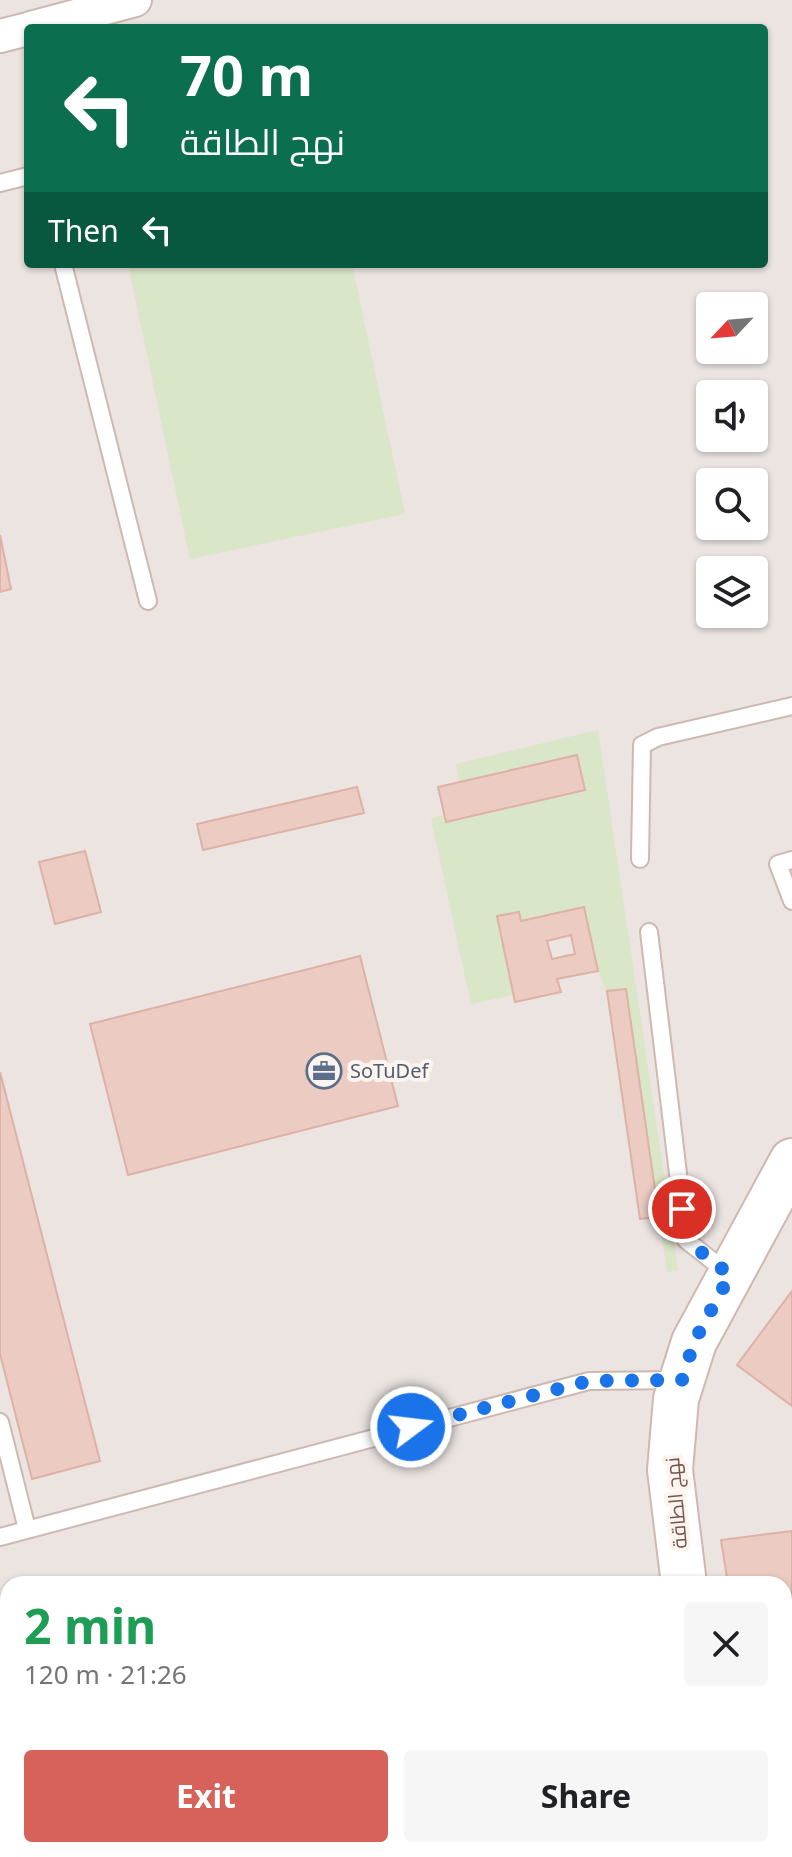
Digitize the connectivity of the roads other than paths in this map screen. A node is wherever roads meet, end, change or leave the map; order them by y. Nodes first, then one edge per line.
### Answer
1 (135, 0) edge
2 (44, 24) edge
3 (24, 29) edge
4 (0, 36) edge
5 (24, 177) edge
6 (0, 183) edge
7 (64, 268) edge
8 (148, 601) dead end
9 (792, 706) edge
10 (640, 859) dead end
11 (792, 860) edge
12 (792, 901) edge
13 (649, 932) dead end
14 (792, 1161) edge
15 (730, 1275) junction
16 (682, 1380) junction
17 (0, 1422) edge
18 (27, 1529) junction
19 (0, 1537) edge
20 (683, 1576) edge

1 - 2 street
3 - 4 street
5 - 6 lane
7 - 8 lane
9 - 10 lane
11 - 12 lane
13 - 15 lane
14 - 15 street, نهج الطاقة
15 - 16 street, نهج الطاقة
16 - 18 lane
16 - 20 street, نهج الطاقة
17 - 18 lane
18 - 19 lane

